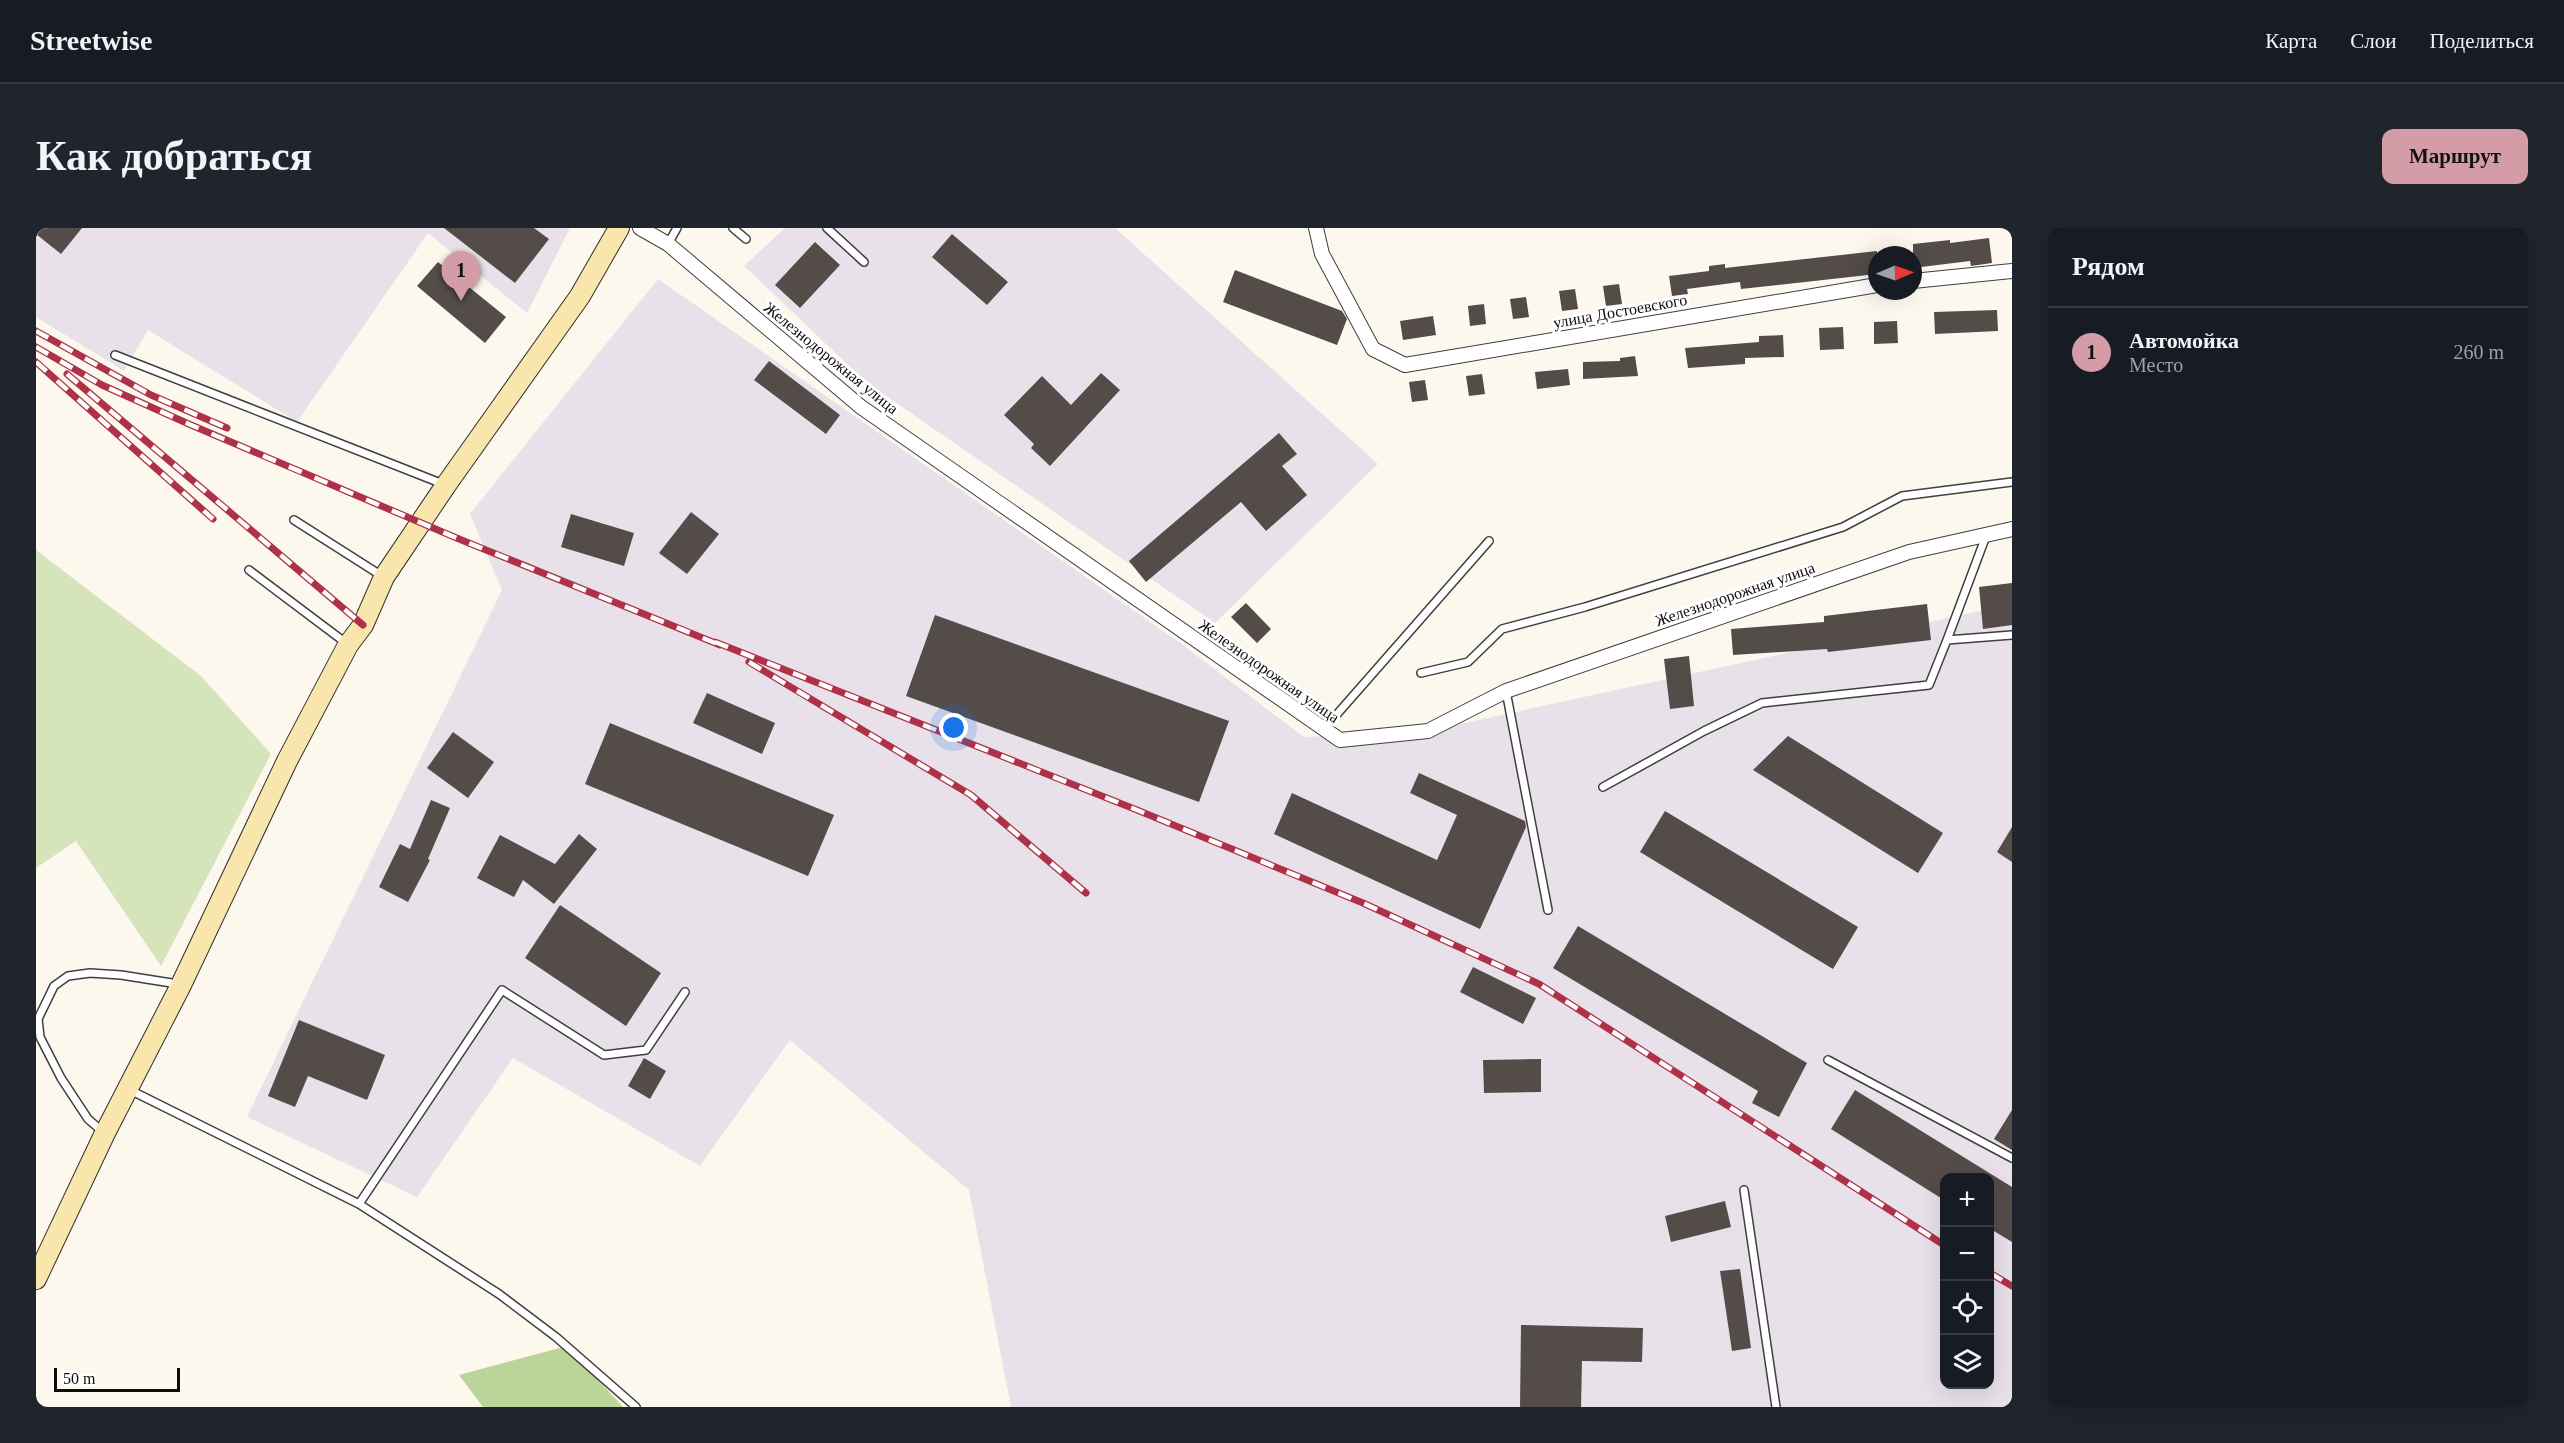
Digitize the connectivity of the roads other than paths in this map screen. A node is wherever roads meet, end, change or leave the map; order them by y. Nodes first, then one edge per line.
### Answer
1 (619, 228) edge
2 (640, 228) edge
3 (677, 228) edge
4 (734, 228) edge
5 (827, 228) edge
6 (1316, 228) edge
7 (746, 239) dead end
8 (668, 244) junction
9 (864, 262) dead end
10 (2012, 271) edge
11 (1922, 280) edge
12 (1868, 287) edge
13 (115, 355) dead end
14 (2012, 482) edge
15 (446, 485) junction
16 (294, 520) dead end
17 (2012, 529) edge
18 (1986, 536) junction
19 (1489, 541) dead end
20 (249, 570) dead end
21 (384, 578) junction
22 (2012, 635) edge
23 (1947, 640) junction
24 (348, 645) junction
25 (1421, 674) dead end
26 (1506, 691) junction
27 (1324, 729) junction
28 (1603, 788) dead end
29 (1548, 910) dead end
30 (181, 985) junction
31 (685, 992) dead end
32 (1828, 1060) dead end
33 (128, 1089) junction
34 (105, 1133) junction
35 (2012, 1158) edge
36 (1744, 1190) dead end
37 (359, 1203) junction
38 (36, 1279) edge
39 (636, 1407) edge
40 (1776, 1407) edge

1 - 15 main road
2 - 8 street, Железнодорожная улица
3 - 8 lane
4 - 7 lane
5 - 9 lane
6 - 12 street, улица Достоевского
8 - 27 street, Железнодорожная улица
10 - 11 street
13 - 15 lane
14 - 25 lane
15 - 21 main road
16 - 21 lane
17 - 18 street, Железнодорожная улица
18 - 23 lane
18 - 26 street, Железнодорожная улица
19 - 27 lane
20 - 24 lane
21 - 24 main road
22 - 23 lane
23 - 28 lane
24 - 30 main road
26 - 27 street, Железнодорожная улица
26 - 29 lane
30 - 33 main road
30 - 34 lane
31 - 37 lane
32 - 35 lane
33 - 34 main road
33 - 37 lane
34 - 38 main road
36 - 40 lane
37 - 39 lane

